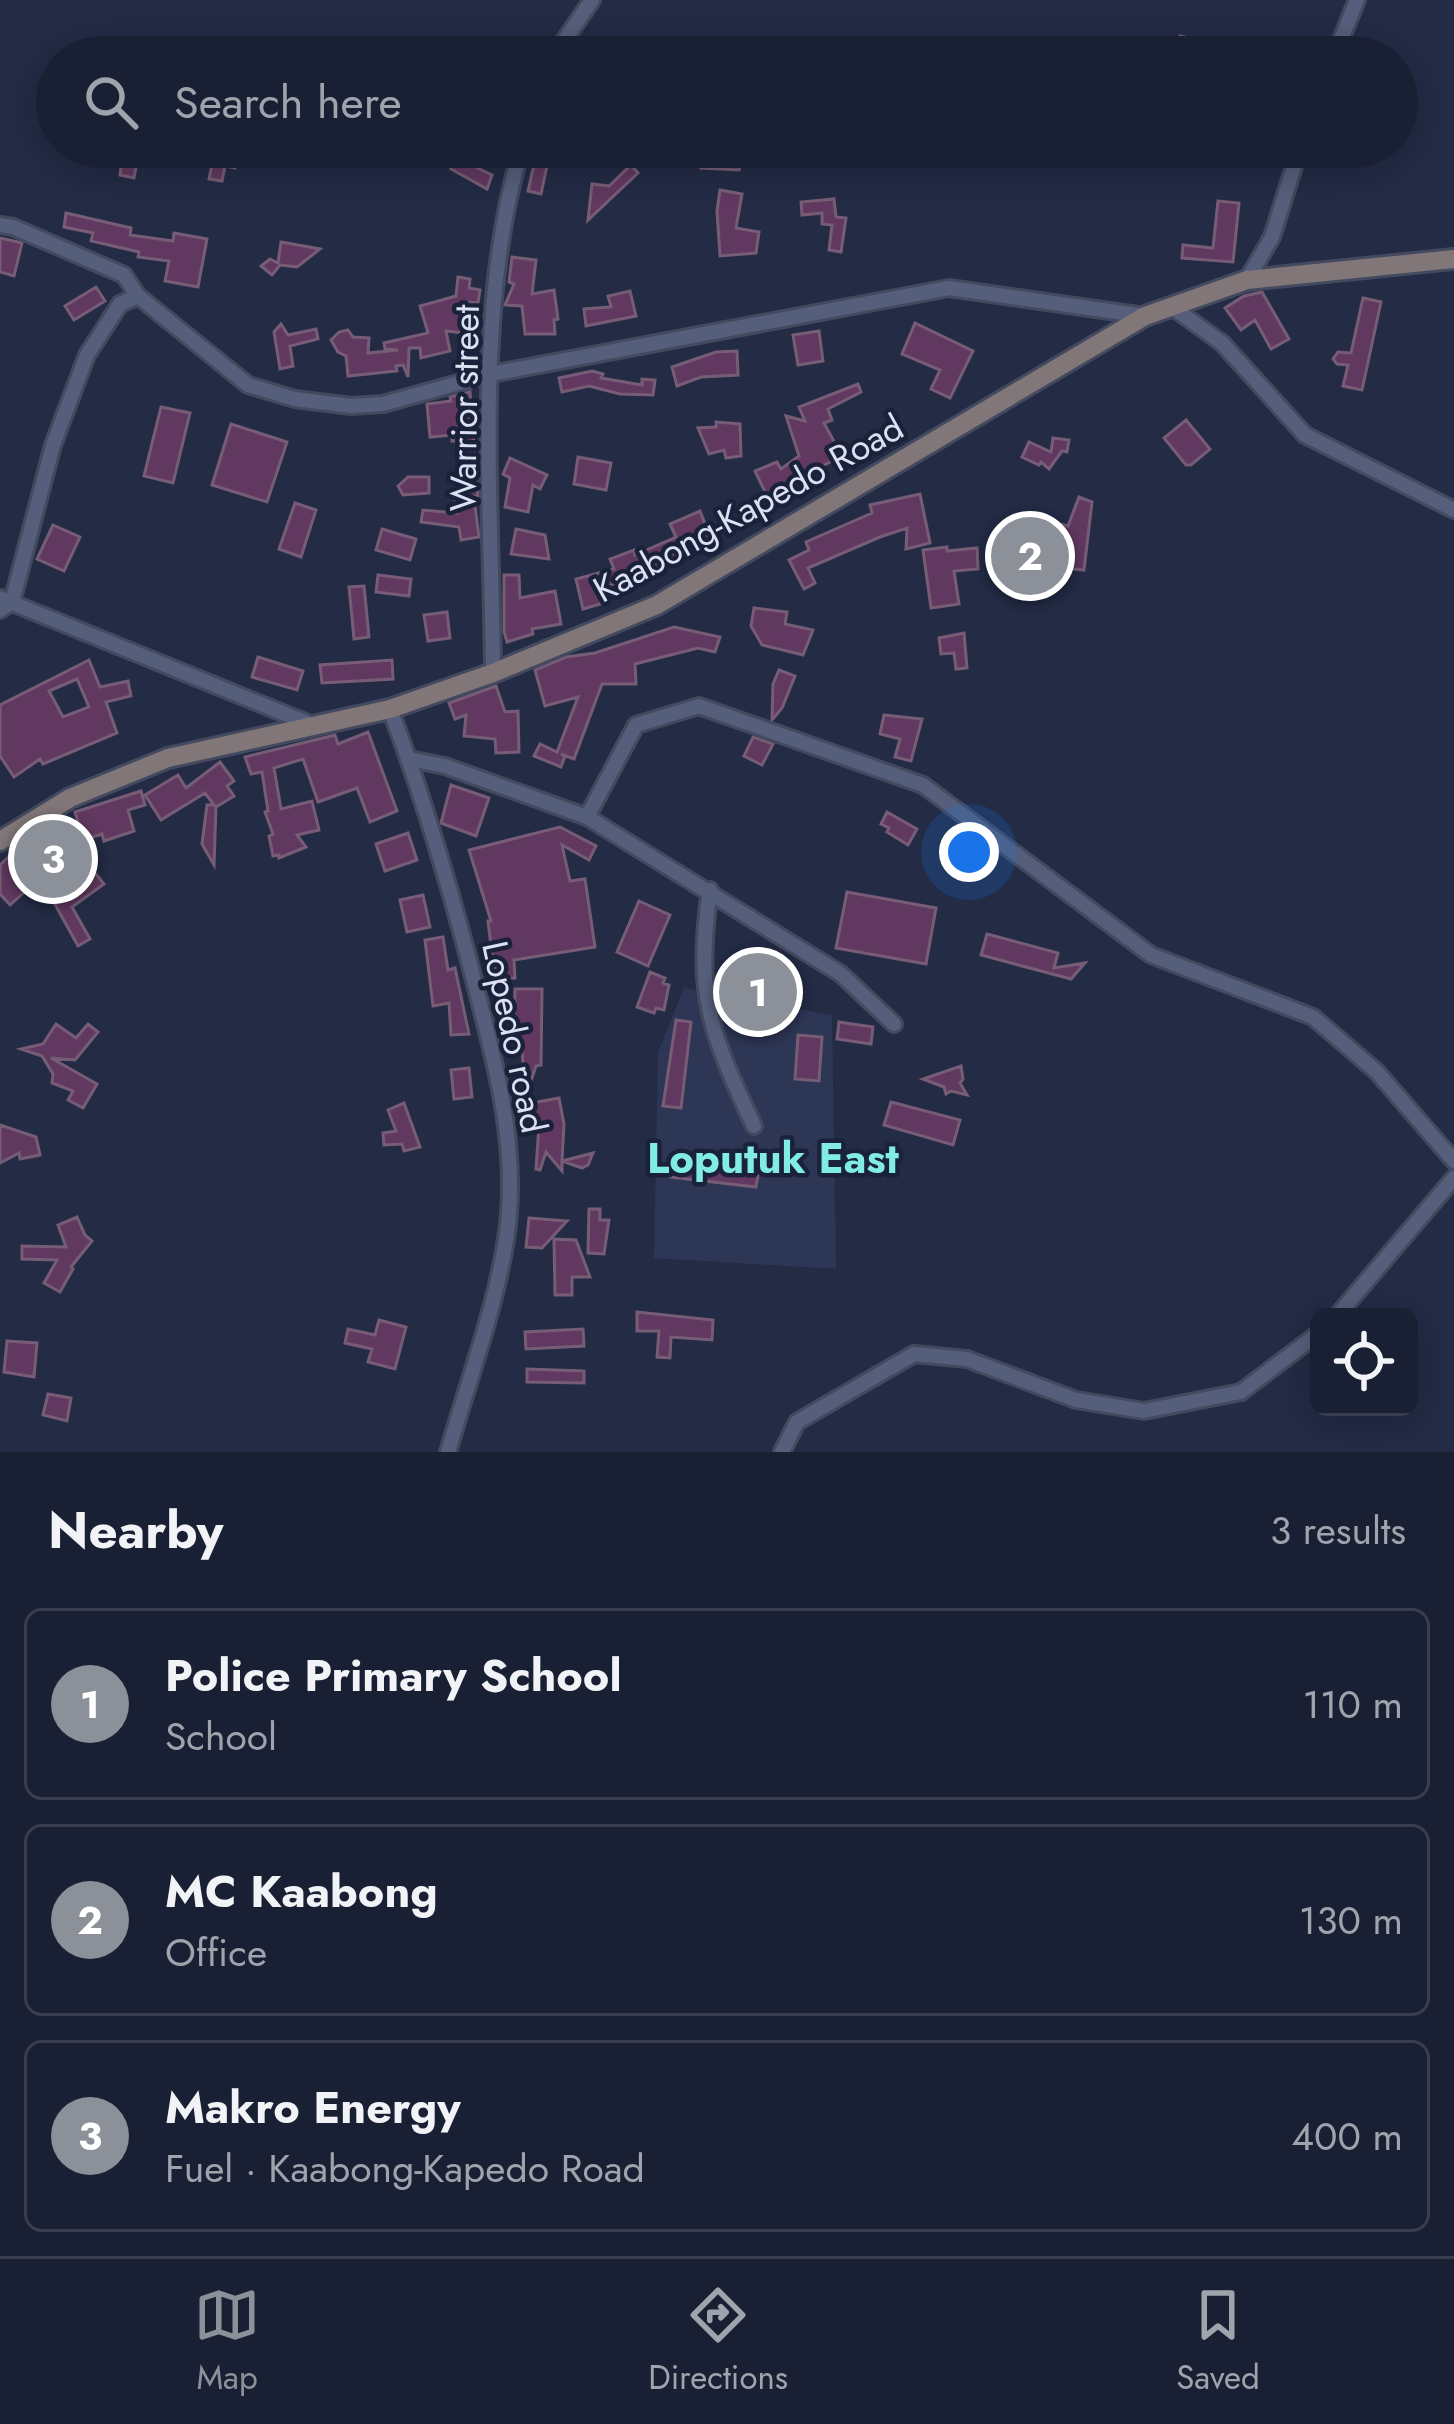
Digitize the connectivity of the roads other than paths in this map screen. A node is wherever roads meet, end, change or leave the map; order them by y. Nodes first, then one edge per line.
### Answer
1 (592, 0) edge
2 (1358, 0) edge
3 (567, 36) edge
4 (1343, 36) edge
5 (516, 168) edge
6 (1293, 168) edge
7 (0, 225) edge
8 (1454, 259) edge
9 (1247, 280) junction
10 (138, 296) junction
11 (1172, 307) junction
12 (1145, 316) junction
13 (491, 374) junction
14 (1454, 510) edge
15 (4, 603) edge
16 (493, 673) junction
17 (390, 709) junction
18 (315, 726) junction
19 (409, 759) junction
20 (587, 817) junction
21 (0, 841) edge
22 (710, 890) junction
23 (895, 1024) dead end
24 (754, 1126) dead end
25 (1454, 1161) edge
26 (1454, 1178) edge
27 (1344, 1308) edge
28 (1310, 1340) edge
29 (448, 1452) edge
30 (782, 1452) edge

1 - 3 street
2 - 4 street
5 - 13 street, Warrior street
6 - 9 street
7 - 10 street
8 - 9 main road, Kaabong-Kapedo Road
9 - 11 main road, Kaabong-Kapedo Road
10 - 13 street
10 - 15 street
11 - 12 main road, Kaabong-Kapedo Road
11 - 14 street
12 - 13 street
12 - 16 main road, Kaabong-Kapedo Road
13 - 16 street, Warrior street
15 - 18 street
16 - 17 main road, Kaabong-Kapedo Road
17 - 18 main road, Kaabong-Kapedo Road
17 - 19 street, Lopedo road
18 - 21 main road, Kaabong-Kapedo Road
19 - 20 street
19 - 29 street, Lopedo road
20 - 22 street
20 - 25 street
22 - 23 street
22 - 24 street
26 - 27 street
28 - 30 street

